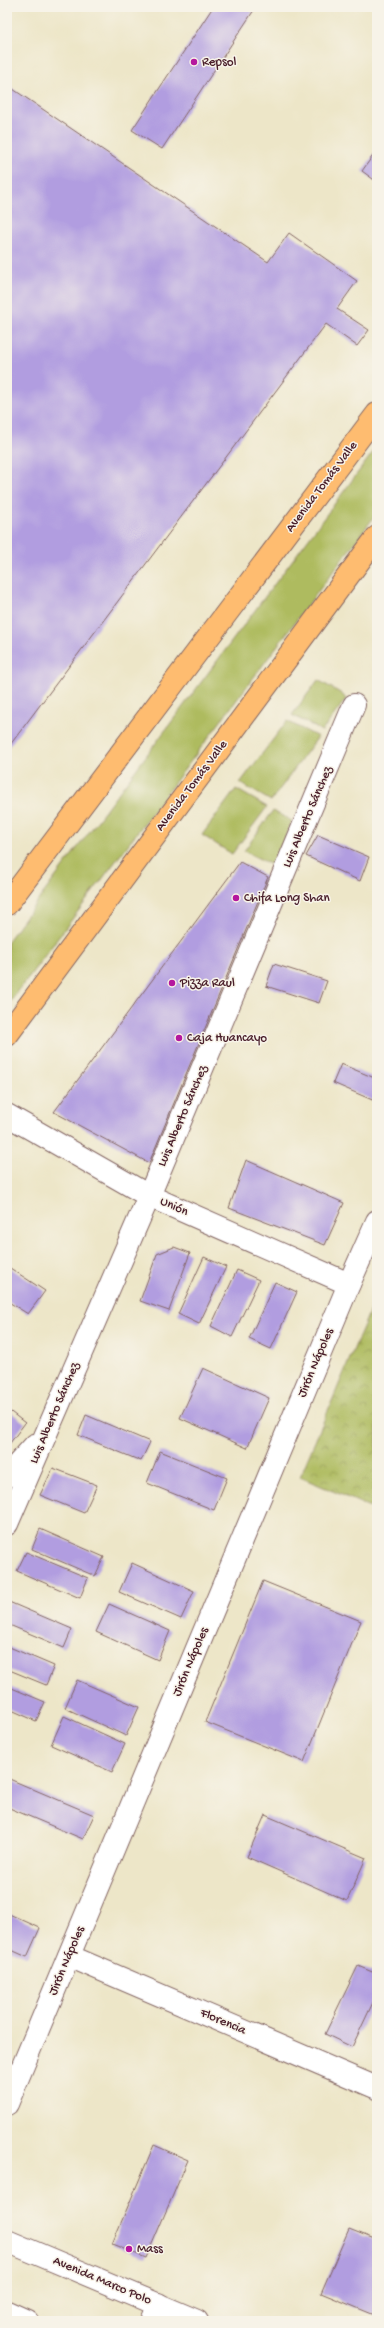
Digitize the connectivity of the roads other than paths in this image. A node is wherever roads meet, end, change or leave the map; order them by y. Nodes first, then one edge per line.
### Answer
1 (377, 414) edge
2 (377, 537) edge
3 (354, 705) dead end
4 (7, 904) edge
5 (7, 1035) edge
6 (7, 1115) edge
7 (150, 1196) junction
8 (377, 1221) edge
9 (349, 1284) junction
10 (44, 1436) junction
11 (7, 1476) edge
12 (7, 1524) edge
13 (69, 1956) junction
14 (377, 2088) edge
15 (7, 2104) edge
16 (7, 2240) edge
17 (7, 2312) edge
18 (154, 2313) edge
19 (27, 2321) edge
20 (197, 2321) edge

1 - 4 main road, Avenida Tomás Valle
2 - 5 main road, Avenida Tomás Valle
3 - 7 street, Luis Alberto Sánchez
6 - 7 street, Unión
7 - 9 street, Unión
7 - 10 street, Luis Alberto Sánchez
8 - 9 street, Jirón Nápoles
9 - 13 street, Jirón Nápoles
10 - 11 street
10 - 12 street, Luis Alberto Sánchez
13 - 14 street, Florencia
13 - 15 street, Jirón Nápoles
16 - 18 street, Avenida Marco Polo
17 - 19 street
18 - 20 street, Avenida Marco Polo

